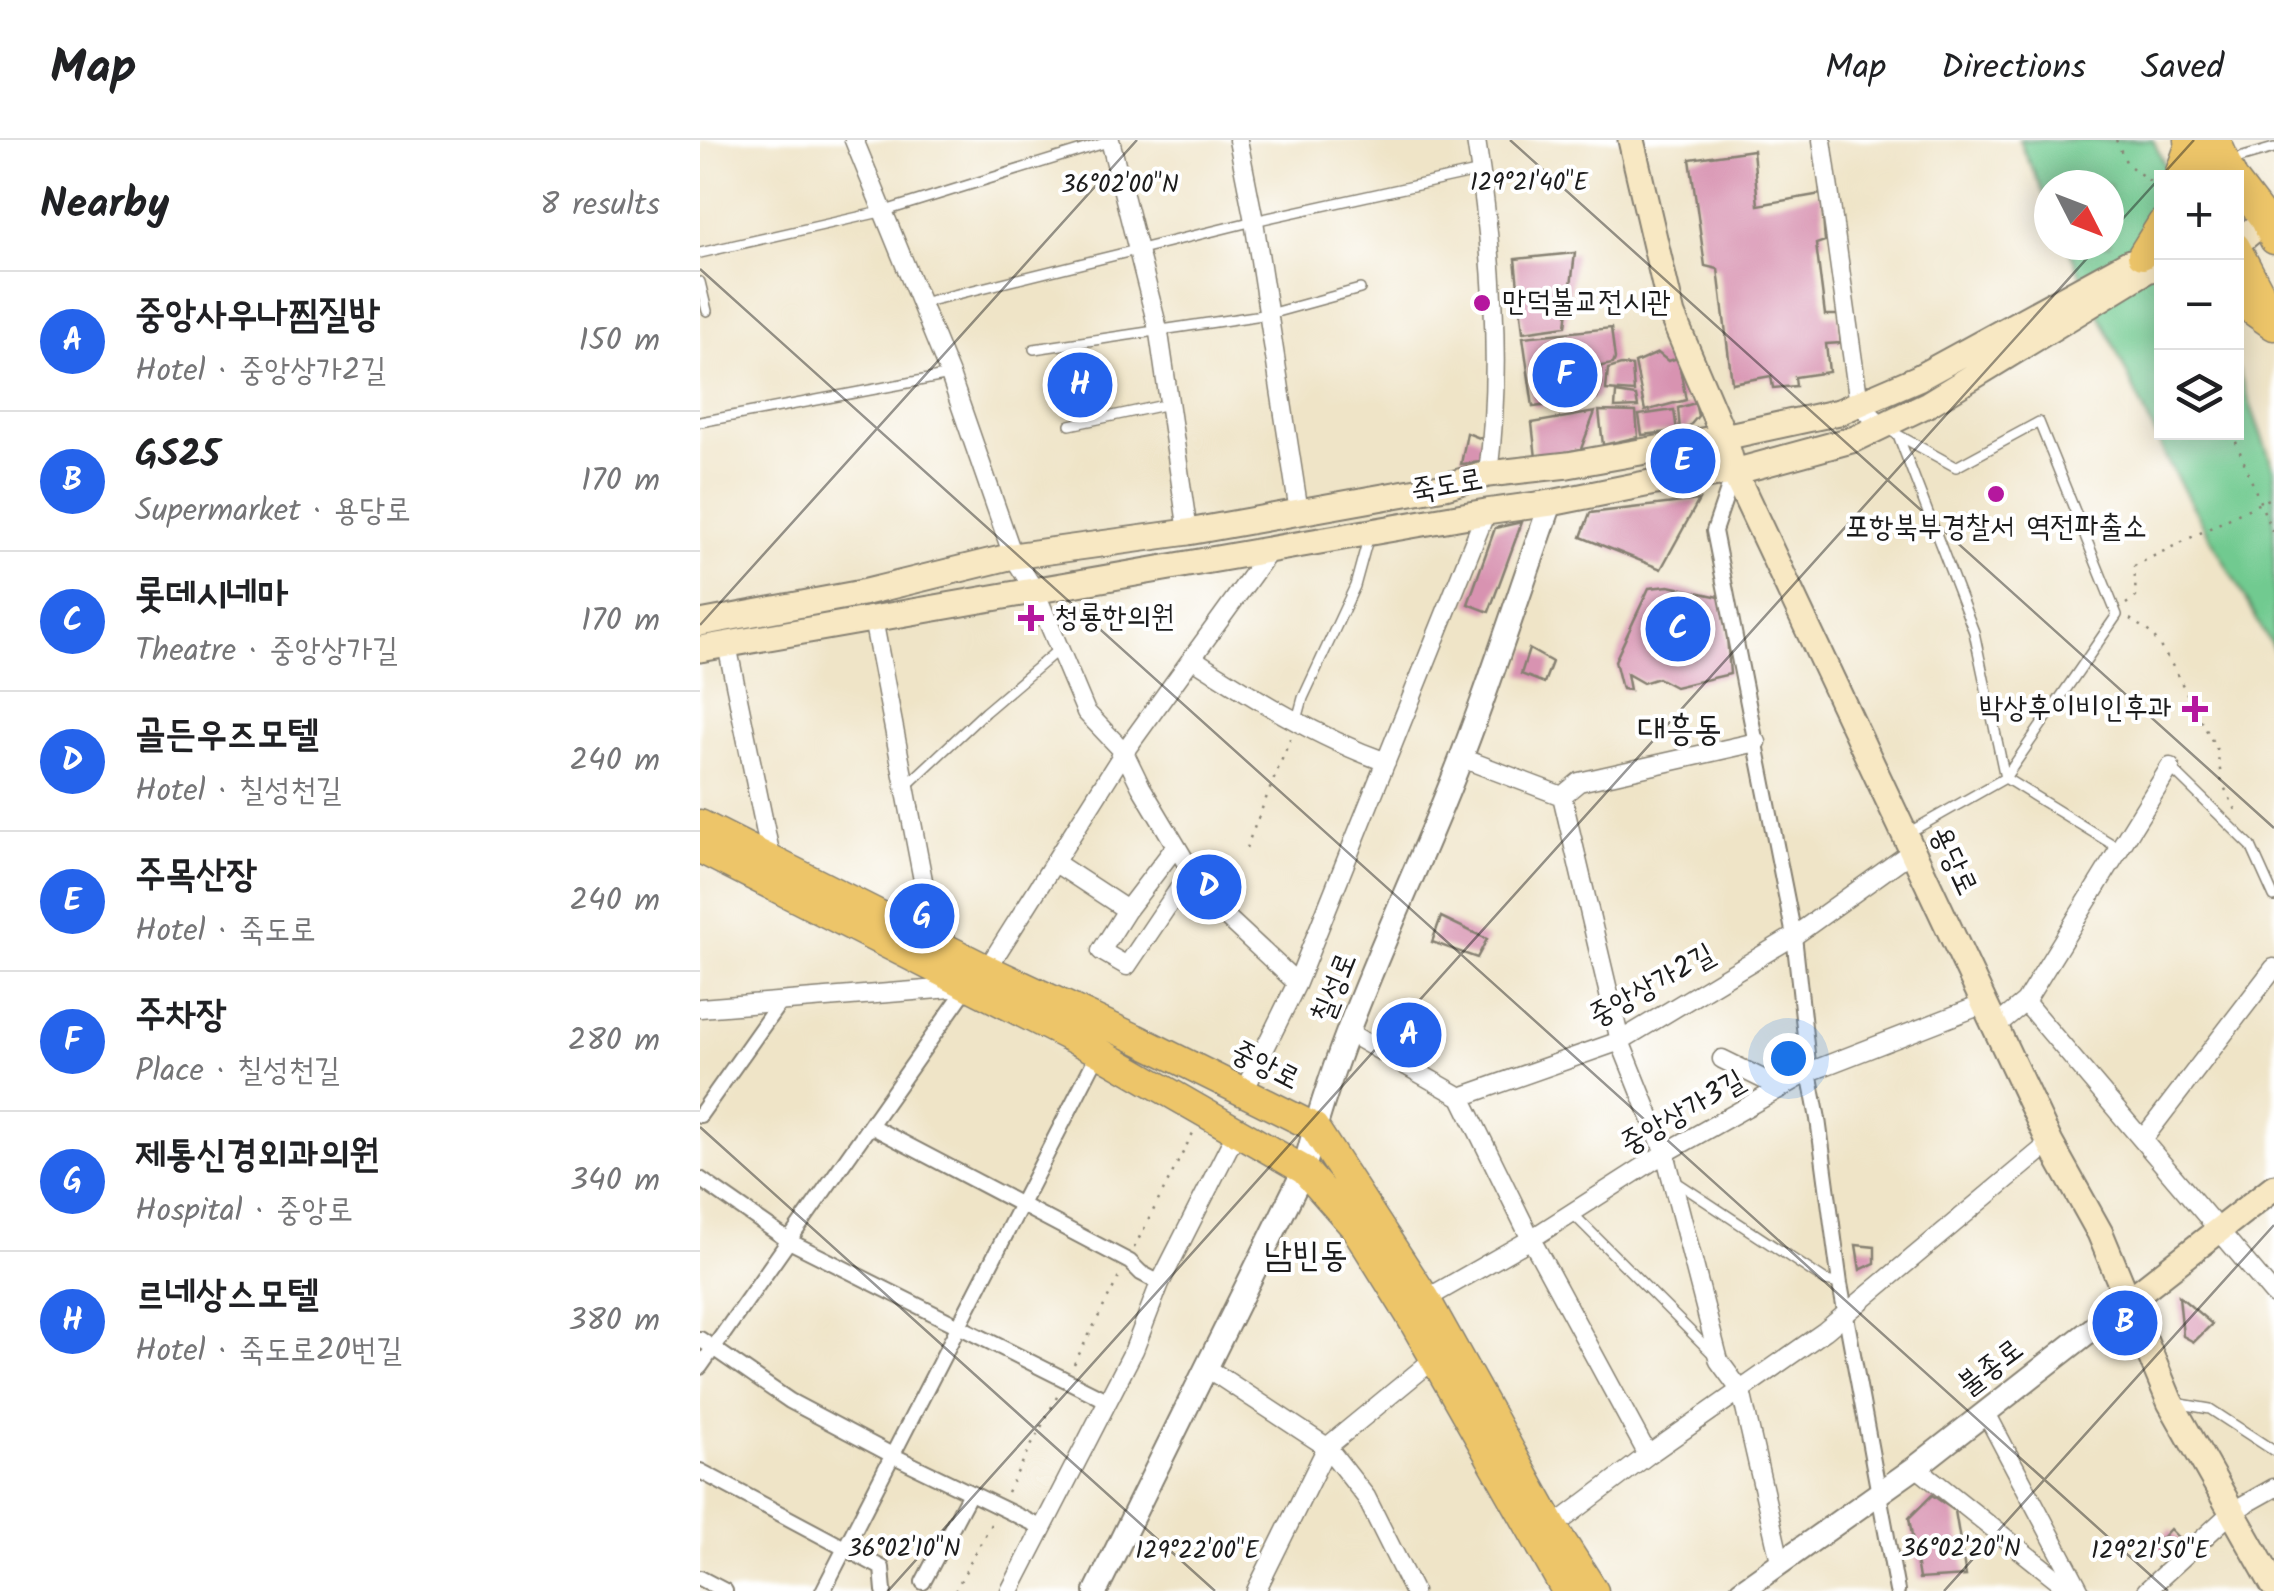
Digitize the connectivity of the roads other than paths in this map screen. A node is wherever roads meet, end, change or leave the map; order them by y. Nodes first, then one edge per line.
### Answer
1 (854, 140) edge
2 (1111, 140) edge
3 (1238, 140) edge
4 (1476, 140) edge
5 (1630, 140) edge
6 (1822, 140) edge
7 (2274, 148) edge
8 (2214, 160) edge
9 (1481, 171) junction
10 (885, 211) junction
11 (1254, 220) junction
12 (2244, 223) edge
13 (2271, 228) edge
14 (2244, 241) edge
15 (1139, 249) junction
16 (700, 253) edge
17 (2243, 260) edge
18 (2154, 262) edge
19 (2154, 263) edge
20 (700, 282) edge
21 (1360, 290) dead end
22 (922, 302) junction
23 (2244, 304) edge
24 (708, 311) dead end
25 (1269, 314) junction
26 (2274, 322) edge
27 (1158, 331) junction
28 (1034, 349) dead end
29 (950, 374) junction
30 (1170, 404) junction
31 (1859, 404) junction
32 (700, 422) edge
33 (1070, 425) dead end
34 (1890, 430) junction
35 (1724, 437) junction
36 (1556, 466) junction
37 (1734, 472) junction
38 (1488, 474) junction
39 (1550, 504) junction
40 (1299, 512) junction
41 (1486, 512) junction
42 (1188, 532) junction
43 (1369, 532) junction
44 (1271, 549) junction
45 (1013, 556) junction
46 (1035, 591) junction
47 (873, 619) junction
48 (701, 621) edge
49 (727, 645) junction
50 (1059, 649) junction
51 (700, 650) edge
52 (1192, 658) junction
53 (1297, 722) junction
54 (1757, 742) junction
55 (1124, 752) junction
56 (1462, 758) junction
57 (1386, 762) junction
58 (2170, 767) joint
59 (2004, 778) junction
60 (904, 788) junction
61 (1562, 796) junction
62 (700, 824) edge
63 (1908, 843) junction
64 (1176, 846) junction
65 (700, 848) edge
66 (2120, 849) junction
67 (772, 862) junction
68 (1054, 862) junction
69 (1191, 872) junction
70 (2274, 897) edge
71 (1126, 910) junction
72 (1794, 936) junction
73 (935, 943) junction
74 (2274, 968) edge
75 (978, 978) junction
76 (1297, 983) junction
77 (780, 1002) junction
78 (2025, 1002) junction
79 (700, 1008) edge
80 (1990, 1015) junction
81 (1349, 1034) junction
82 (1620, 1041) junction
83 (1099, 1052) junction
84 (1722, 1058) dead end
85 (1809, 1072) junction
86 (1781, 1088) junction
87 (1244, 1091) junction
88 (1460, 1097) junction
89 (700, 1115) edge
90 (871, 1126) junction
91 (1314, 1127) junction
92 (1238, 1130) junction
93 (2143, 1140) junction
94 (2050, 1143) junction
95 (1665, 1154) junction
96 (1304, 1170) junction
97 (700, 1179) edge
98 (1672, 1179) junction
99 (2274, 1188) edge
100 (1020, 1205) junction
101 (1572, 1213) junction
102 (2220, 1228) junction
103 (1531, 1240) junction
104 (789, 1241) junction
105 (1160, 1282) junction
106 (1840, 1284) junction
107 (2274, 1295) edge
108 (1426, 1299) junction
109 (2128, 1302) junction
110 (1847, 1314) junction
111 (958, 1326) junction
112 (700, 1339) edge
113 (714, 1349) junction
114 (1434, 1359) junction
115 (1719, 1361) junction
116 (700, 1367) edge
117 (1207, 1368) junction
118 (1741, 1391) junction
119 (1108, 1401) junction
120 (2170, 1402) junction
121 (1986, 1413) junction
122 (1327, 1447) junction
123 (2274, 1451) edge
124 (892, 1455) junction
125 (1648, 1455) junction
126 (1916, 1467) junction
127 (700, 1471) edge
128 (2274, 1488) edge
129 (1880, 1492) junction
130 (970, 1493) junction
131 (2233, 1511) junction
132 (1552, 1527) junction
133 (1043, 1528) junction
134 (845, 1548) junction
135 (1780, 1561) junction
136 (700, 1578) edge
137 (923, 1582) dead end
138 (2274, 1586) edge
139 (725, 1591) edge
140 (823, 1591) edge
141 (884, 1591) edge
142 (1010, 1591) edge
143 (1096, 1591) edge
144 (1256, 1591) edge
145 (1413, 1591) edge
146 (1566, 1591) edge
147 (1594, 1591) edge
148 (1741, 1591) edge
149 (1898, 1591) edge
150 (2072, 1591) edge
151 (2080, 1591) edge
152 (2146, 1591) edge

1 - 10 street
2 - 10 lane
2 - 15 street
3 - 11 street
4 - 9 street
5 - 35 main road, 용당로
6 - 31 street
7 - 8 lane
8 - 13 main road
9 - 11 lane
9 - 38 street
10 - 16 lane
10 - 22 street
11 - 15 lane
11 - 25 street
12 - 13 main road
13 - 14 main road
15 - 22 lane
15 - 27 street
17 - 26 main road
18 - 31 main road, 죽도로
19 - 34 main road, 죽도로
20 - 24 lane
21 - 25 lane
22 - 29 street
23 - 26 main road
25 - 27 lane
25 - 40 street
27 - 28 lane
27 - 30 street
29 - 32 lane
29 - 45 street
30 - 33 lane
30 - 42 street
31 - 34 street
31 - 35 main road, 죽도로
34 - 37 main road, 죽도로
34 - 59 lane
34 - 59 lane
35 - 36 main road, 죽도로
35 - 37 main road, 용당로
36 - 38 main road, 죽도로
36 - 39 street
37 - 39 main road, 죽도로
37 - 54 street
37 - 63 main road, 용당로
38 - 40 main road, 죽도로
39 - 41 main road, 죽도로
39 - 56 street, 칠성로
40 - 42 main road, 죽도로
41 - 43 main road, 죽도로
41 - 57 street
42 - 45 main road, 죽도로
43 - 44 main road, 죽도로
43 - 53 lane
44 - 46 main road, 죽도로
44 - 52 street
45 - 46 street
45 - 48 main road, 죽도로
46 - 47 main road, 죽도로
46 - 50 street
47 - 49 main road, 죽도로
47 - 60 street
49 - 51 main road, 죽도로
49 - 67 street
50 - 55 street
50 - 60 lane
52 - 53 street
52 - 55 street
53 - 57 street
54 - 61 street
54 - 72 street
55 - 64 street
55 - 68 street
56 - 61 street
56 - 81 street, 칠성로
57 - 76 street
58 - 66 street, 중앙상가3길
58 - 70 lane
59 - 63 lane
59 - 66 lane
60 - 73 street
61 - 82 street
62 - 67 main road, 중앙로
63 - 72 street, 중앙상가2길
63 - 80 main road, 용당로
64 - 69 street
64 - 71 street
65 - 75 main road, 중앙로
66 - 78 street, 중앙상가3길
67 - 73 main road, 중앙로
68 - 71 street
68 - 75 street
69 - 71 street
69 - 76 street
72 - 82 street, 중앙상가2길
72 - 85 street
73 - 75 main road, 중앙로
74 - 93 street
75 - 77 street
75 - 83 main road, 중앙로
75 - 87 main road, 중앙로
75 - 90 street
76 - 87 street
77 - 79 street
77 - 89 street
78 - 80 street, 중앙상가3길
78 - 93 street
80 - 85 street, 중앙상가3길
80 - 94 main road, 용당로
81 - 88 street
81 - 91 street, 칠성로
82 - 88 street, 중앙상가2길
82 - 95 street
83 - 92 main road, 중앙로
83 - 100 street
84 - 86 street
85 - 86 street, 중앙상가3길
85 - 106 street
86 - 95 street, 중앙상가3길
87 - 91 main road, 중앙로
88 - 103 street
90 - 100 street
90 - 104 street
91 - 96 street, 칠성로
91 - 108 main road, 중앙로
92 - 96 main road, 중앙로
92 - 105 street
93 - 102 street
94 - 109 main road, 용당로
94 - 110 street
95 - 98 street
95 - 101 street, 중앙상가3길
96 - 114 main road, 중앙로
96 - 117 street, 칠성로
97 - 104 street
98 - 106 lane
98 - 115 street
99 - 102 main road, 불종로
100 - 105 street
100 - 111 street
101 - 103 street, 중앙상가3길
101 - 115 lane
102 - 107 street
102 - 109 main road, 불종로
103 - 108 street, 중앙상가3길
103 - 125 street
104 - 111 street
104 - 113 street
105 - 119 street
106 - 110 street
108 - 132 main road, 중앙로
109 - 120 main road, 용당로
109 - 121 street, 불종로
110 - 118 street
110 - 129 street
111 - 119 street
111 - 124 street
112 - 113 street
113 - 116 street
113 - 124 street
114 - 122 street
114 - 146 main road, 중앙로
115 - 118 street
117 - 122 street
117 - 143 street, 칠성로
118 - 125 street
118 - 135 street
119 - 133 street
120 - 123 lane
120 - 131 main road, 용당로
121 - 126 street, 불종로
121 - 151 street
122 - 144 street
122 - 145 street
124 - 130 street
124 - 134 street
125 - 132 street
126 - 129 street, 불종로
126 - 150 street
127 - 134 street
128 - 131 street
129 - 135 street, 불종로
129 - 149 street
130 - 133 street
130 - 137 street
131 - 138 main road, 용당로
131 - 152 street
132 - 147 main road, 중앙로
133 - 142 street
134 - 140 street
134 - 141 street
135 - 148 street, 불종로
136 - 139 street

